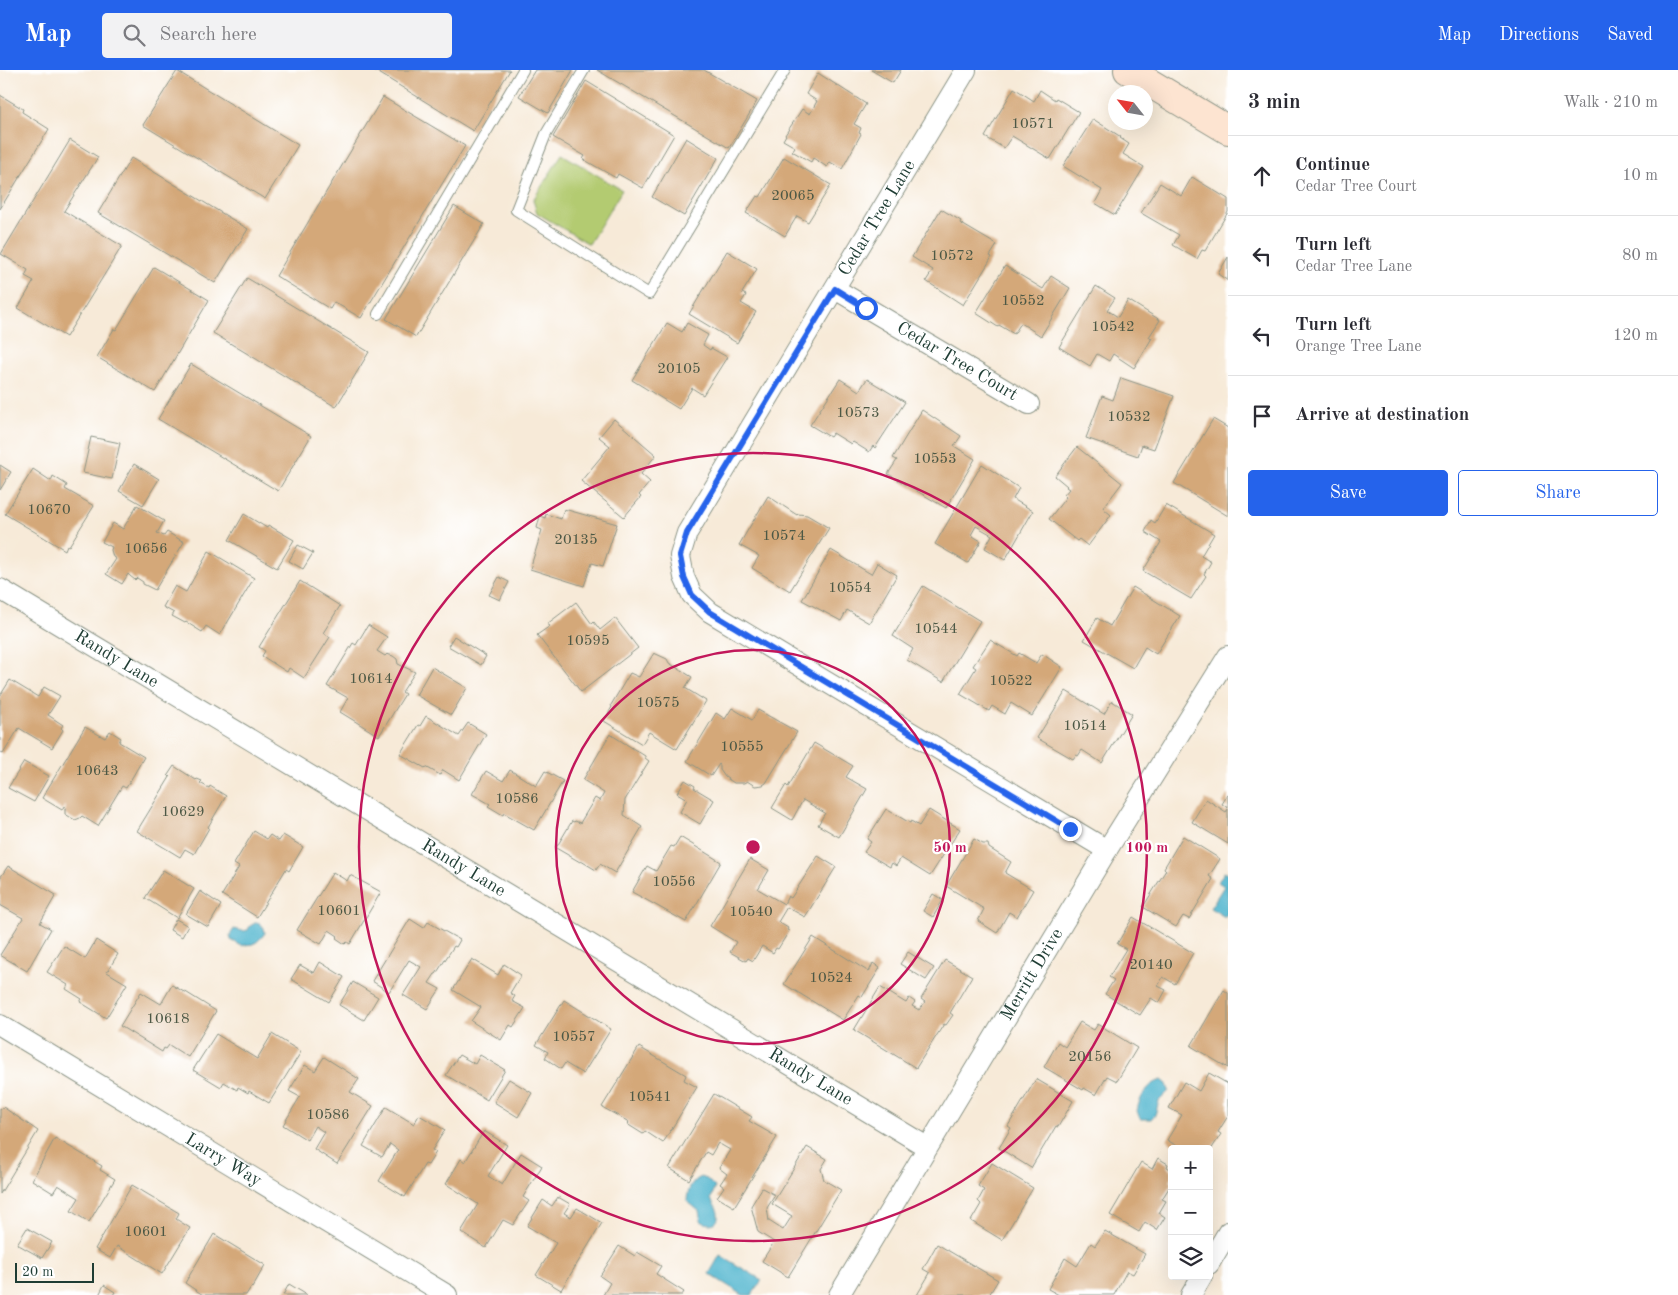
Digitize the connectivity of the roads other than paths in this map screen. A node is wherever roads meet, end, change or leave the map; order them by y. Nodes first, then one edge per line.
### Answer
1 (523, 70) edge
2 (584, 70) edge
3 (785, 70) edge
4 (966, 70) edge
5 (1128, 70) edge
6 (1228, 130) edge
7 (835, 289) junction
8 (378, 314) dead end
9 (1029, 404) dead end
10 (0, 589) edge
11 (1228, 656) edge
12 (1107, 850) junction
13 (0, 1025) edge
14 (926, 1147) junction
15 (1228, 1232) edge
16 (1213, 1257) edge
17 (1200, 1280) edge
18 (447, 1295) edge
19 (838, 1295) edge
20 (1191, 1295) edge

1 - 8 lane
2 - 3 lane
4 - 7 street, Cedar Tree Lane
5 - 6 street
7 - 9 street, Cedar Tree Court
7 - 12 street, Cedar Tree Lane
10 - 14 street, Randy Lane
11 - 12 street, Merritt Drive
12 - 14 street, Merritt Drive
13 - 18 street, Larry Way
14 - 19 street, Merritt Drive
15 - 16 street
17 - 20 street

